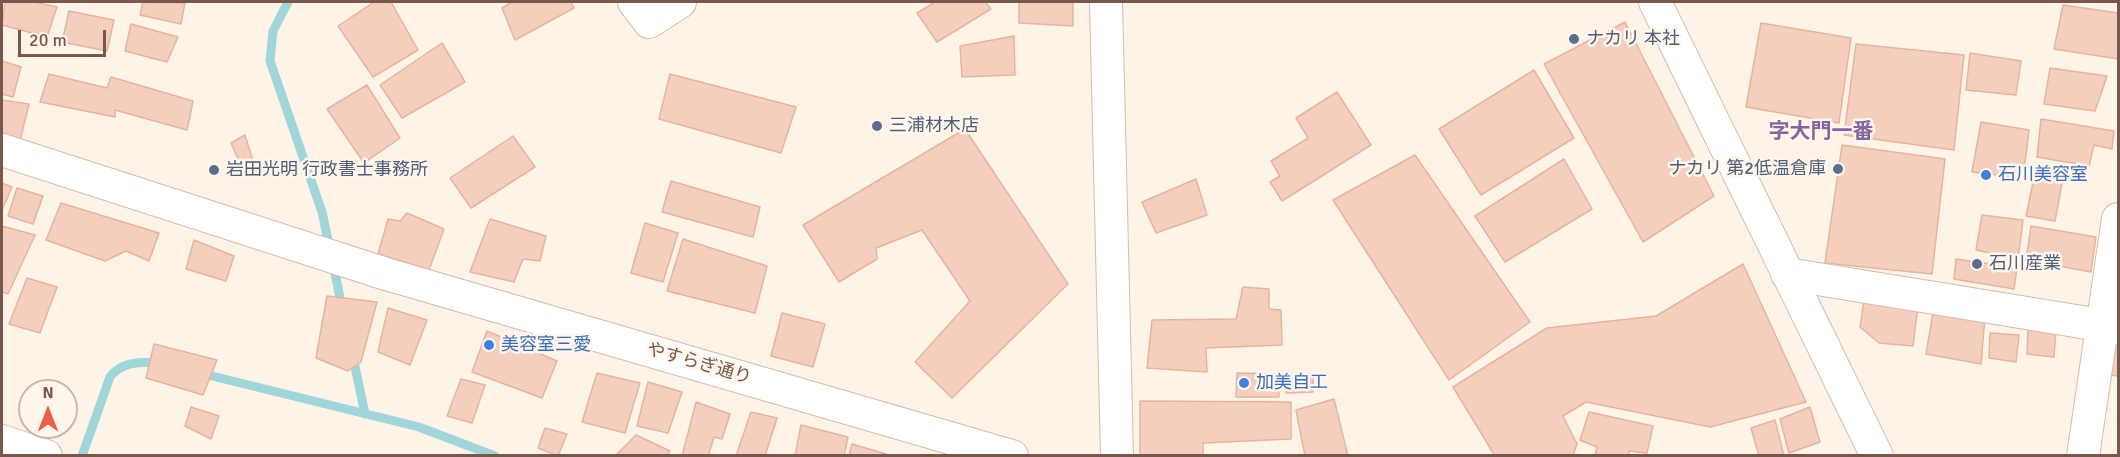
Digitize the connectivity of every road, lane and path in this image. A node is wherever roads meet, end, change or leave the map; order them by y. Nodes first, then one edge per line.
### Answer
1 (634, 2) edge
2 (680, 2) edge
3 (1106, 2) edge
4 (1655, 2) edge
5 (2, 150) edge
6 (2118, 219) edge
7 (1787, 274) junction
8 (2110, 326) edge
9 (2, 441) edge
10 (46, 456) edge
11 (1012, 456) edge
12 (1117, 456) edge
13 (1877, 456) edge
14 (2083, 456) edge

1 - 2 street
3 - 12 street
4 - 7 street
5 - 11 street, やすらぎ通り
6 - 8 street
7 - 8 street
7 - 13 street
8 - 14 street
9 - 10 street

